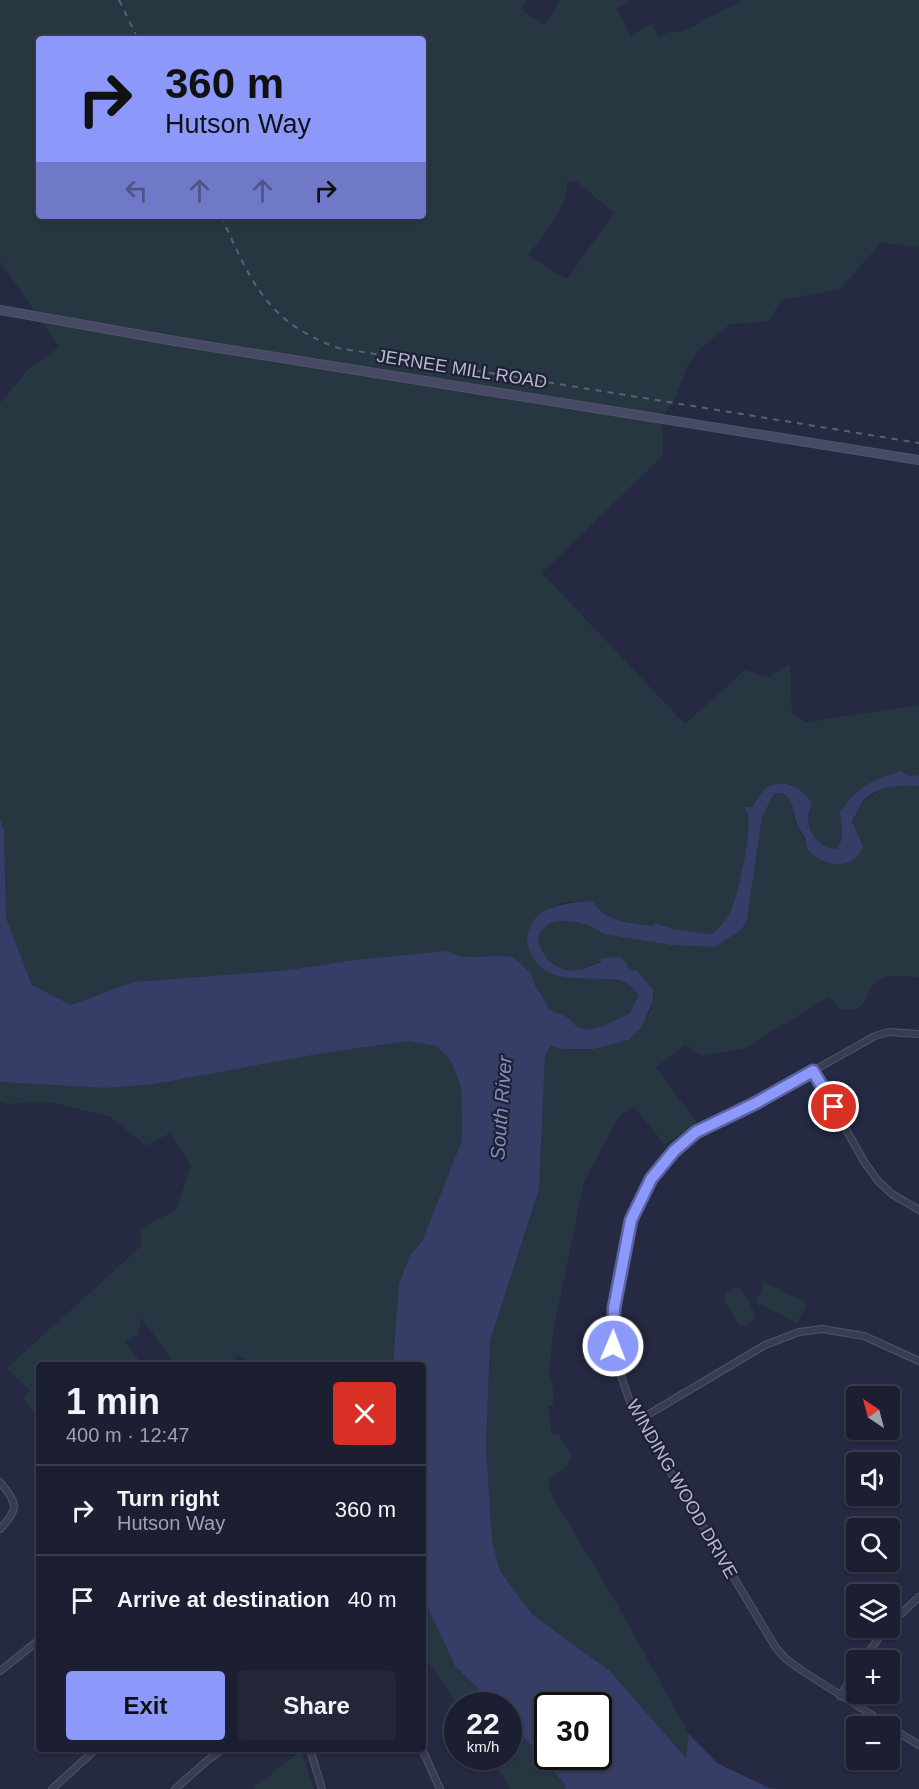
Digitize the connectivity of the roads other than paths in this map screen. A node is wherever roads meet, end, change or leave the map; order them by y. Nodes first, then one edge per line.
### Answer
1 (0, 310) edge
2 (919, 460) edge
3 (919, 1034) edge
4 (813, 1071) junction
5 (919, 1210) edge
6 (919, 1360) edge
7 (639, 1420) junction
8 (0, 1482) edge
9 (0, 1529) edge
10 (919, 1597) edge
11 (900, 1615) edge
12 (36, 1642) edge
13 (0, 1671) edge
14 (846, 1686) edge
15 (840, 1696) junction
16 (873, 1716) edge
17 (900, 1733) edge
18 (919, 1745) edge
19 (93, 1752) edge
20 (219, 1752) edge
21 (311, 1752) edge
22 (423, 1752) edge
23 (52, 1789) edge
24 (175, 1789) edge
25 (322, 1789) edge
26 (440, 1789) edge

1 - 2 street, JERNEE MILL ROAD
3 - 4 street, WINDING WOOD DRIVE
4 - 5 street
4 - 7 street, WINDING WOOD DRIVE
6 - 7 street
7 - 15 street, WINDING WOOD DRIVE
8 - 9 street
10 - 11 street
12 - 13 street
14 - 15 street
15 - 16 street, WINDING WOOD DRIVE
17 - 18 street, WINDING WOOD DRIVE
19 - 23 street
20 - 24 street
21 - 25 street
22 - 26 street

